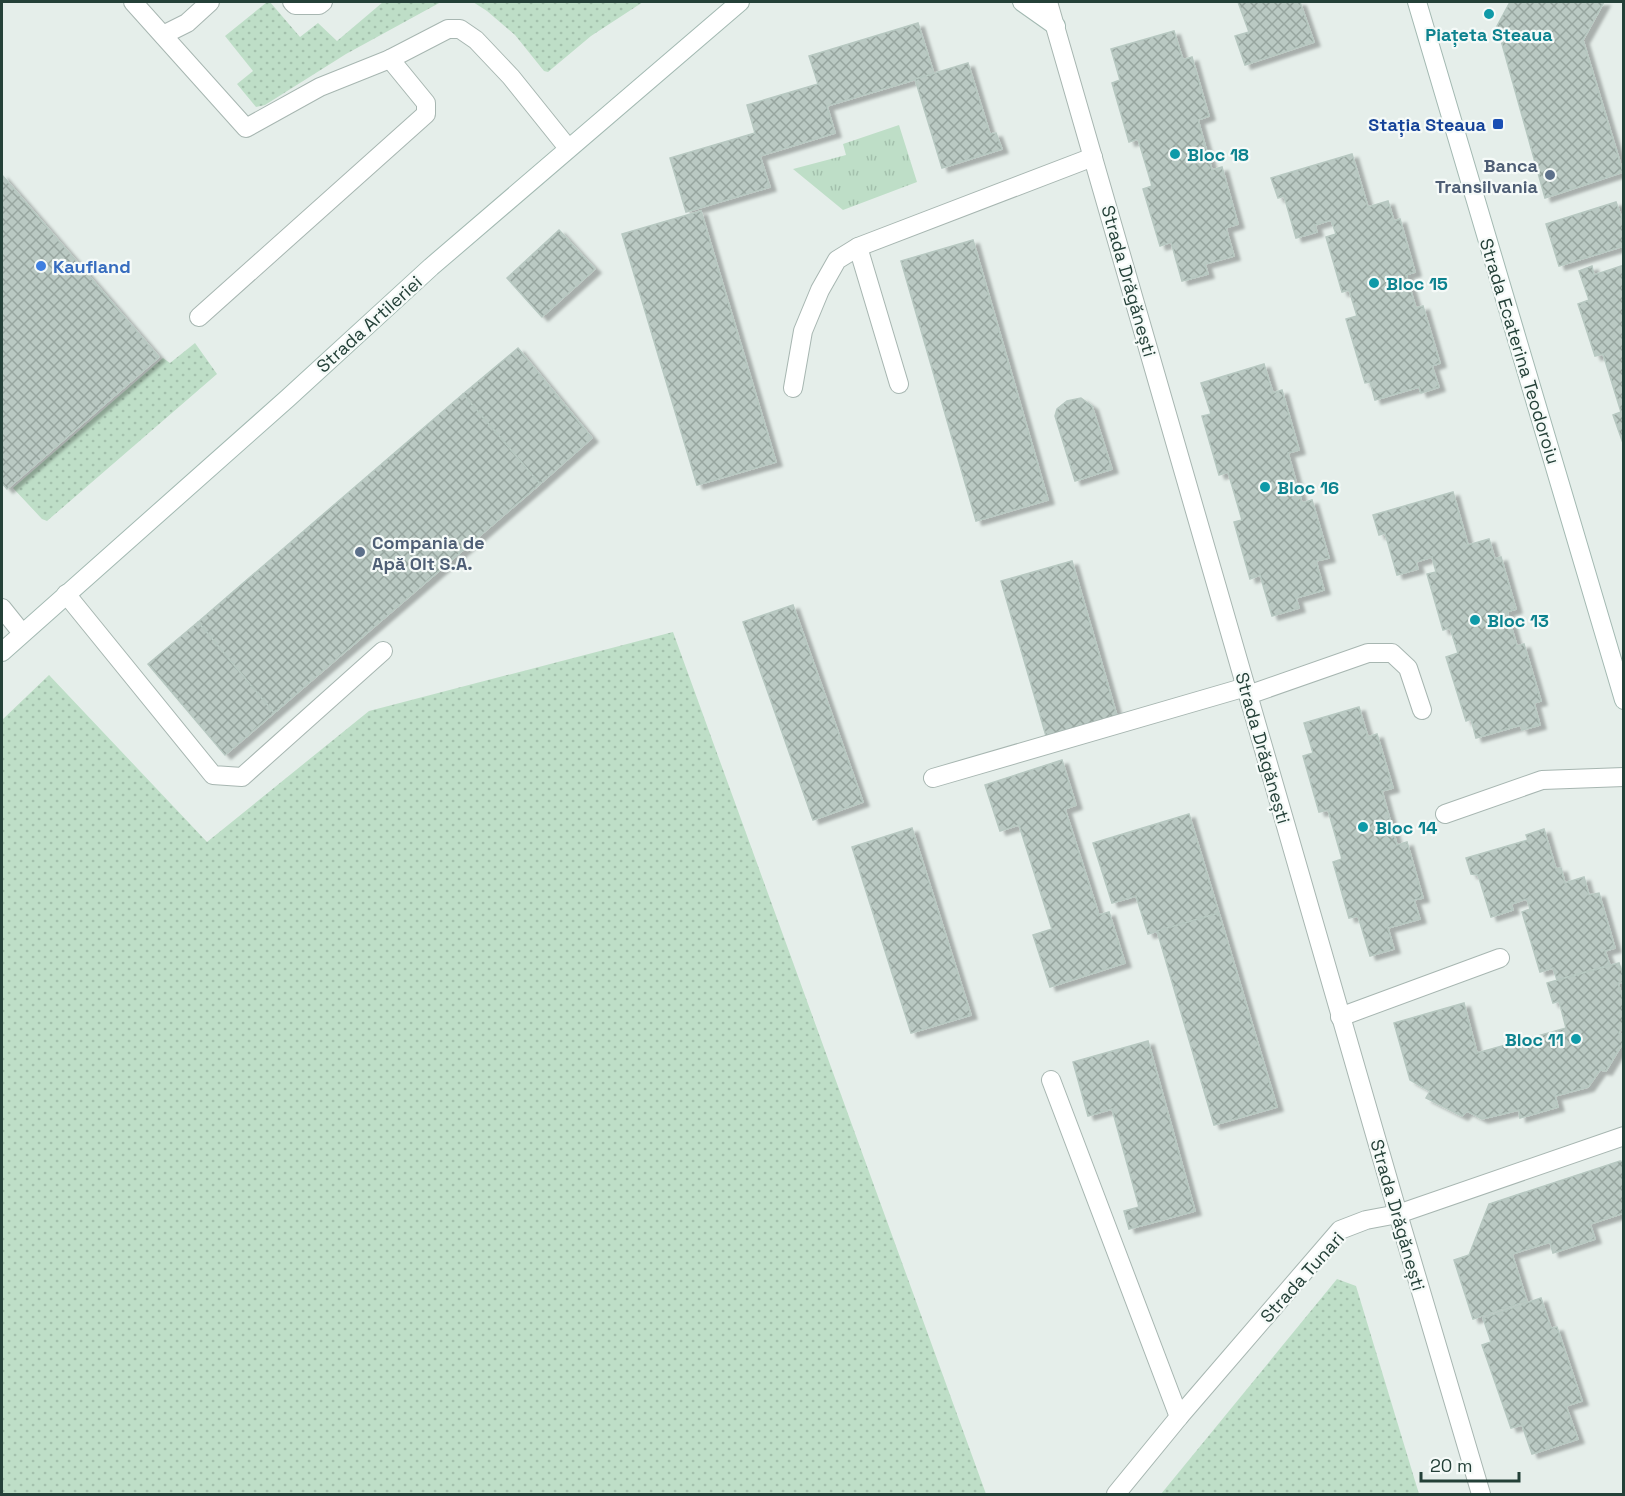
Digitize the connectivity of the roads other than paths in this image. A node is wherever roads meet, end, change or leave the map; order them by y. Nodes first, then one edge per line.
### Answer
1 (133, 2) edge
2 (210, 2) edge
3 (292, 2) edge
4 (323, 2) edge
5 (740, 2) edge
6 (1022, 2) edge
7 (1048, 2) edge
8 (1417, 2) edge
9 (1056, 27) junction
10 (163, 35) junction
11 (390, 59) junction
12 (568, 148) junction
13 (1093, 157) junction
14 (858, 247) junction
15 (199, 317) dead end
16 (899, 384) dead end
17 (793, 388) dead end
18 (66, 594) junction
19 (2, 608) edge
20 (22, 633) junction
21 (383, 651) dead end
22 (2, 652) edge
23 (1247, 691) junction
24 (1623, 700) edge
25 (1422, 710) dead end
26 (1623, 777) edge
27 (933, 778) dead end
28 (1445, 814) dead end
29 (1500, 958) dead end
30 (1340, 1017) junction
31 (1051, 1080) dead end
32 (1623, 1136) edge
33 (1398, 1214) junction
34 (1179, 1417) junction
35 (1116, 1494) edge
36 (1481, 1494) edge

1 - 10 street
2 - 10 street
3 - 4 street
5 - 12 street, Strada Artileriei
6 - 9 street
7 - 9 street, Strada Drăgănești
8 - 24 street, Strada Ecaterina Teodoroiu
9 - 13 street, Strada Drăgănești
10 - 11 street
11 - 12 street
11 - 15 street
12 - 18 street, Strada Artileriei
13 - 14 street
13 - 23 street, Strada Drăgănești
14 - 16 street
14 - 17 street
18 - 20 street, Strada Artileriei
18 - 21 street
19 - 20 street
20 - 22 street, Strada Artileriei
23 - 25 street
23 - 27 street
23 - 30 street, Strada Drăgănești
26 - 28 street
29 - 30 street
30 - 33 street, Strada Drăgănești
31 - 34 street
32 - 33 street, Strada Tunari
33 - 34 street, Strada Tunari
33 - 36 street, Strada Drăgănești
34 - 35 street, Strada Tunari

